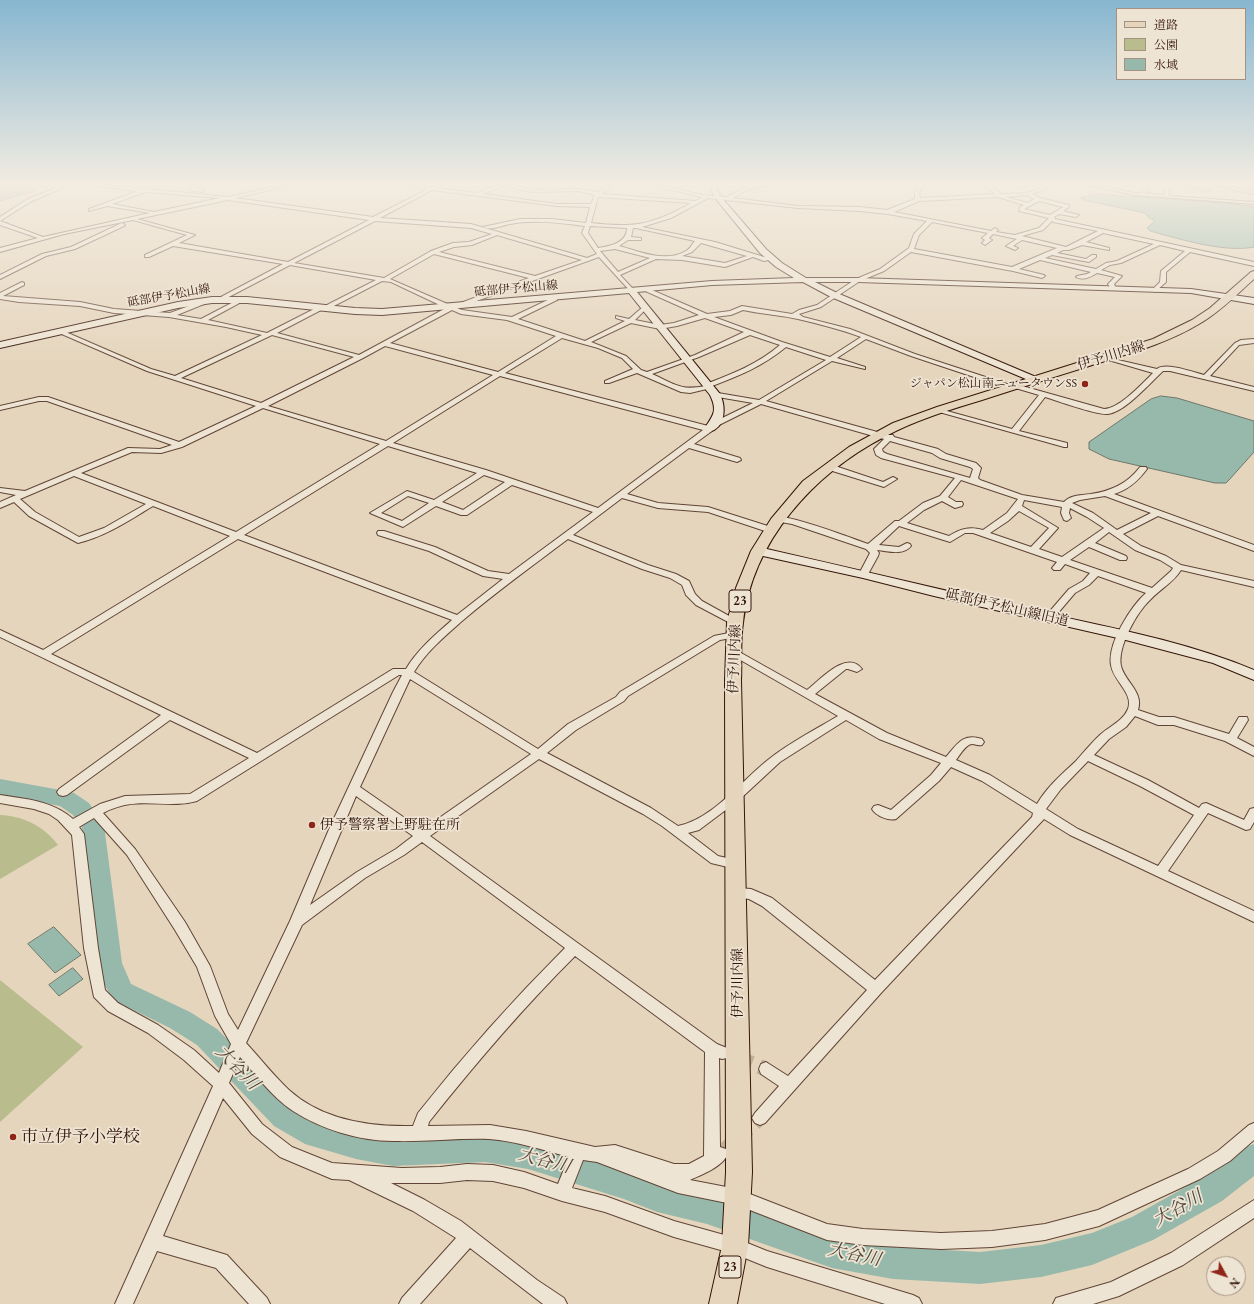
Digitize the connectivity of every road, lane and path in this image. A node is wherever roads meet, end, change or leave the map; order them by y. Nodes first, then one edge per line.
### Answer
1 (15, 246) edge
2 (77, 246) edge
3 (169, 246) edge
4 (184, 246) edge
5 (323, 246) edge
6 (451, 246) edge
7 (542, 246) edge
8 (593, 246) edge
9 (634, 246) edge
10 (694, 246) edge
11 (719, 246) edge
12 (759, 246) edge
13 (913, 246) edge
14 (1009, 246) edge
15 (1055, 246) edge
16 (1072, 246) edge
17 (1093, 246) edge
18 (1156, 246) edge
19 (1170, 246) edge
20 (612, 247) joint
21 (1014, 248) dead end
22 (1065, 248) junction
23 (1107, 249) dead end
24 (0, 250) edge
25 (596, 250) junction
26 (629, 250) junction
27 (911, 250) junction
28 (1189, 250) junction
29 (433, 252) junction
30 (1052, 253) junction
31 (664, 254) dead end
32 (600, 255) junction
33 (754, 255) junction
34 (147, 256) dead end
35 (1254, 256) edge
36 (656, 257) junction
37 (676, 258) junction
38 (771, 258) junction
39 (1039, 258) junction
40 (586, 259) junction
41 (1246, 262) junction
42 (289, 264) junction
43 (1254, 264) edge
44 (1014, 269) junction
45 (1098, 271) junction
46 (617, 274) junction
47 (1254, 274) edge
48 (1042, 276) dead end
49 (0, 277) edge
50 (1079, 277) dead end
51 (535, 278) junction
52 (384, 279) junction
53 (804, 280) junction
54 (858, 280) junction
55 (22, 284) dead end
56 (1113, 288) junction
57 (645, 289) junction
58 (631, 290) junction
59 (1155, 290) junction
60 (834, 295) junction
61 (0, 296) edge
62 (1230, 296) junction
63 (555, 297) junction
64 (243, 299) junction
65 (221, 300) junction
66 (207, 301) junction
67 (1254, 301) edge
68 (324, 307) junction
69 (454, 307) junction
70 (644, 308) junction
71 (138, 313) junction
72 (169, 315) junction
73 (706, 316) junction
74 (618, 317) dead end
75 (798, 317) junction
76 (514, 319) junction
77 (202, 321) junction
78 (630, 321) junction
79 (188, 324) dead end
80 (660, 328) junction
81 (59, 331) junction
82 (750, 332) junction
83 (270, 334) junction
84 (561, 336) junction
85 (865, 338) junction
86 (1253, 341) edge
87 (587, 342) junction
88 (385, 344) junction
89 (785, 344) junction
90 (0, 345) edge
91 (361, 357) junction
92 (1107, 358) junction
93 (686, 359) junction
94 (829, 359) junction
95 (863, 368) dead end
96 (638, 370) junction
97 (1158, 372) junction
98 (501, 374) junction
99 (647, 374) junction
100 (176, 378) junction
101 (1206, 378) junction
102 (1033, 379) junction
103 (607, 382) dead end
104 (1011, 386) junction
105 (711, 388) junction
106 (1254, 389) edge
107 (1044, 394) junction
108 (760, 402) junction
109 (262, 406) junction
110 (0, 408) edge
111 (936, 410) junction
112 (712, 426) junction
113 (1014, 432) junction
114 (885, 436) junction
115 (385, 444) junction
116 (178, 445) junction
117 (688, 445) junction
118 (1064, 445) dead end
119 (736, 460) dead end
120 (829, 467) junction
121 (1143, 469) dead end
122 (483, 472) junction
123 (75, 474) junction
124 (893, 478) dead end
125 (959, 478) junction
126 (512, 482) junction
127 (977, 482) junction
128 (0, 490) edge
129 (26, 494) junction
130 (1107, 494) junction
131 (620, 495) junction
132 (1020, 497) junction
133 (943, 498) junction
134 (15, 499) junction
135 (153, 503) junction
136 (435, 503) junction
137 (959, 504) dead end
138 (1067, 504) junction
139 (0, 505) edge
140 (1018, 506) junction
141 (598, 511) junction
142 (1157, 512) junction
143 (1068, 518) dead end
144 (902, 523) junction
145 (774, 525) junction
146 (1110, 528) junction
147 (984, 533) junction
148 (381, 534) dead end
149 (1118, 534) junction
150 (239, 535) junction
151 (567, 535) junction
152 (1088, 543) junction
153 (907, 546) dead end
154 (869, 547) junction
155 (1254, 548) edge
156 (1033, 550) junction
157 (758, 551) junction
158 (1123, 558) dead end
159 (1064, 560) junction
160 (1178, 567) junction
161 (1057, 568) dead end
162 (1097, 572) junction
163 (864, 574) junction
164 (512, 577) junction
165 (1254, 584) edge
166 (1153, 592) junction
167 (1049, 618) junction
168 (458, 619) junction
169 (734, 628) junction
170 (0, 632) edge
171 (1124, 635) junction
172 (734, 652) junction
173 (44, 654) junction
174 (857, 669) dead end
175 (408, 673) junction
176 (1254, 675) edge
177 (808, 695) junction
178 (1132, 712) junction
179 (169, 715) junction
180 (845, 716) junction
181 (1243, 720) dead end
182 (1231, 739) junction
183 (978, 742) dead end
184 (1254, 752) edge
185 (539, 754) junction
186 (1087, 756) junction
187 (258, 758) junction
188 (949, 762) junction
189 (354, 788) junction
190 (63, 792) dead end
191 (735, 797) junction
192 (0, 799) edge
193 (878, 809) dead end
194 (1039, 810) junction
195 (1254, 812) edge
196 (93, 813) junction
197 (1201, 814) junction
198 (75, 824) junction
199 (676, 831) junction
200 (422, 836) junction
201 (736, 864) junction
202 (1160, 873) junction
203 (737, 892) junction
204 (1254, 918) edge
205 (297, 921) junction
206 (574, 948) junction
207 (876, 989) junction
208 (237, 1047) junction
209 (766, 1069) tunnel mouth
210 (223, 1082) junction
211 (789, 1086) junction
212 (760, 1118) tunnel mouth
213 (1254, 1130) edge
214 (418, 1133) junction
215 (583, 1156) junction
216 (348, 1172) junction
217 (564, 1189) junction
218 (737, 1201) junction
219 (1254, 1208) edge
220 (468, 1237) junction
221 (735, 1238) junction
222 (152, 1241) junction
223 (124, 1304) edge
224 (261, 1304) edge
225 (408, 1304) edge
226 (558, 1304) edge
227 (724, 1304) edge
228 (913, 1304) edge
229 (1062, 1304) edge

1 - 24 street
2 - 49 street
3 - 34 street
4 - 42 street
5 - 42 street
6 - 29 street
7 - 40 street
8 - 25 street
9 - 26 street
10 - 37 street
11 - 33 street
12 - 38 main road
13 - 27 street
14 - 21 street
15 - 22 street
16 - 22 street
17 - 23 street
18 - 45 street
19 - 28 street
20 - 25 street
20 - 26 street
22 - 30 street
22 - 30 street
25 - 32 street
26 - 36 street
27 - 44 street
27 - 54 street
28 - 41 street
28 - 59 street
29 - 51 street
29 - 52 street
30 - 39 street
31 - 36 street
32 - 40 street
32 - 46 street
33 - 37 street
33 - 38 street
35 - 41 street
36 - 37 street
36 - 46 street
38 - 53 main road
39 - 44 street
39 - 45 street
40 - 51 street
41 - 43 street
42 - 52 street
42 - 65 street
44 - 48 street
45 - 50 street
45 - 56 street
46 - 58 street
47 - 62 main road, 伊予川内線 / 23
51 - 69 street
52 - 68 street
52 - 69 street
53 - 54 main road, 砥部伊予松山線
53 - 57 main road, 砥部伊予松山線
53 - 60 main road
54 - 56 main road, 砥部伊予松山線
54 - 60 street
55 - 61 street
56 - 59 main road, 砥部伊予松山線
57 - 58 main road, 砥部伊予松山線
57 - 73 street
58 - 63 main road, 砥部伊予松山線
58 - 70 main road
59 - 62 main road, 砥部伊予松山線
60 - 75 street
60 - 102 main road
61 - 71 street
62 - 67 main road, 砥部伊予松山線
62 - 92 main road, 伊予川内線 / 23
63 - 69 main road, 砥部伊予松山線
63 - 76 street
64 - 65 main road, 砥部伊予松山線
64 - 68 main road, 砥部伊予松山線
64 - 77 street
65 - 66 main road, 砥部伊予松山線
66 - 71 main road, 砥部伊予松山線
66 - 72 street
68 - 69 main road, 砥部伊予松山線
68 - 83 street
69 - 76 street
69 - 88 street
70 - 78 street
70 - 80 main road
71 - 72 street
71 - 81 main road, 砥部伊予松山線
72 - 77 street
73 - 75 street
73 - 80 street
73 - 82 street
74 - 78 street
75 - 85 street
76 - 84 street
77 - 79 street
77 - 83 street
78 - 80 street
78 - 87 street
80 - 93 main road
81 - 90 main road, 砥部伊予松山線
81 - 100 street
82 - 89 street
82 - 93 street
83 - 91 street
83 - 100 street
84 - 87 street
84 - 98 street
85 - 94 street
85 - 104 street
86 - 101 street
87 - 96 street
88 - 91 street
88 - 98 street
89 - 94 street
89 - 105 street
91 - 109 street
92 - 97 street
92 - 102 main road, 伊予川内線 / 23
93 - 99 street
93 - 105 main road
94 - 95 street
94 - 108 street
96 - 99 street
96 - 103 street
97 - 101 street
97 - 107 street
98 - 112 street
98 - 115 street
99 - 105 street
100 - 109 street
101 - 106 street
102 - 104 main road, 伊予川内線 / 23
104 - 107 street
104 - 111 main road, 伊予川内線 / 23
105 - 108 street
105 - 112 main road
107 - 113 street
108 - 112 street
108 - 114 street
109 - 115 street
109 - 116 street
110 - 116 street
111 - 113 street
111 - 114 main road, 伊予川内線 / 23
112 - 117 street
113 - 118 street
114 - 120 main road, 伊予川内線 / 23
114 - 125 street
114 - 127 street
115 - 122 street
115 - 150 street
116 - 123 street
117 - 119 street
117 - 131 street
120 - 124 street
120 - 145 main road, 伊予川内線 / 23
121 - 130 street
122 - 126 street
122 - 136 street
123 - 129 street
123 - 135 street
125 - 127 street
125 - 133 street
126 - 136 street
126 - 141 street
127 - 132 street
128 - 129 street
129 - 134 street
130 - 138 street
130 - 142 street
131 - 141 street
131 - 145 street
132 - 138 street
132 - 140 street
133 - 137 street
133 - 144 street
134 - 135 street
134 - 139 street
135 - 150 street
136 - 136 street
138 - 143 street
138 - 146 street
140 - 147 street
140 - 156 street
141 - 151 street
142 - 149 street
142 - 155 street
144 - 147 street
144 - 154 street
145 - 154 street
145 - 157 main road, 伊予川内線 / 23
146 - 149 street
146 - 152 street
147 - 156 street
148 - 164 street
149 - 160 street
150 - 168 street
150 - 173 street
151 - 164 street
151 - 169 street
152 - 158 street
152 - 159 street
153 - 154 street
154 - 163 street
156 - 159 street
157 - 163 main road, 砥部伊予松山線旧道
157 - 169 main road, 伊予川内線 / 23
159 - 161 street
159 - 162 street
160 - 165 street
160 - 166 street
162 - 166 street
162 - 167 street
163 - 167 main road, 砥部伊予松山線旧道
164 - 168 street
166 - 171 street
167 - 171 main road, 砥部伊予松山線旧道
168 - 175 street
169 - 172 main road, 伊予川内線 / 23
169 - 185 street
170 - 173 street
171 - 176 main road, 砥部伊予松山線旧道
171 - 178 street
172 - 177 street
172 - 191 main road, 伊予川内線 / 23
173 - 179 street
174 - 177 street
175 - 185 street
175 - 187 street
175 - 189 street
177 - 180 street
178 - 182 street
178 - 186 street
179 - 187 street
179 - 190 street
180 - 188 street
180 - 191 street
181 - 182 street
182 - 184 street
183 - 188 street
185 - 199 street
185 - 200 street
186 - 194 street
186 - 197 street
187 - 196 street
188 - 193 street
188 - 194 street
189 - 200 street
189 - 205 street
191 - 199 street
191 - 201 main road, 伊予川内線 / 23
192 - 198 street
194 - 202 street
194 - 207 street
195 - 197 street
196 - 198 street
196 - 208 street
197 - 202 street
198 - 210 street
199 - 201 street
200 - 205 street
200 - 206 street
201 - 203 main road, 伊予川内線 / 23
202 - 204 street
203 - 207 street
203 - 218 main road, 伊予川内線 / 23
205 - 208 street
206 - 214 street
206 - 215 street
207 - 211 street
208 - 210 street
208 - 214 street
209 - 211 street
210 - 216 street
210 - 222 street
211 - 212 street
213 - 218 street
214 - 215 street
215 - 217 street
215 - 218 street
216 - 217 street
216 - 220 street
217 - 221 street
218 - 221 main road, 伊予川内線 / 23
219 - 229 street
220 - 225 street
220 - 226 street
221 - 227 main road, 伊予川内線 / 23
221 - 228 street
222 - 223 street
222 - 224 street

